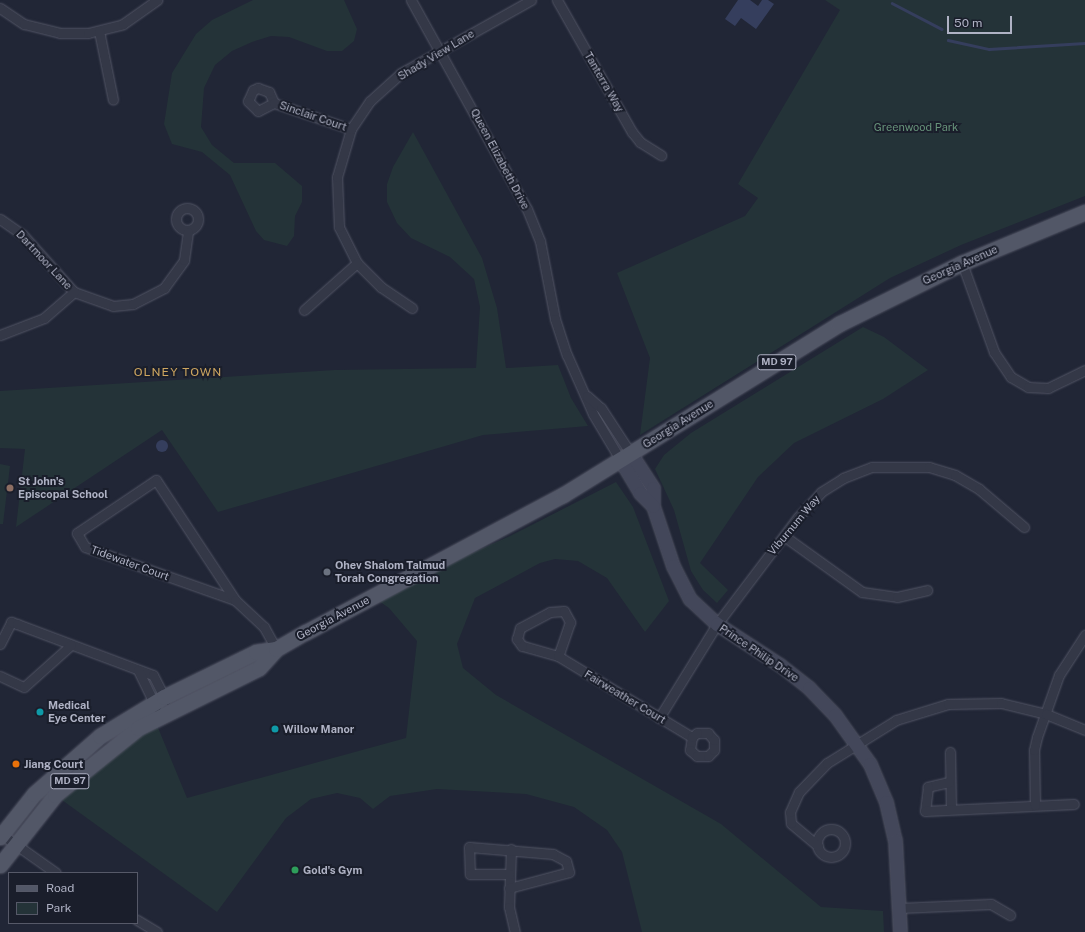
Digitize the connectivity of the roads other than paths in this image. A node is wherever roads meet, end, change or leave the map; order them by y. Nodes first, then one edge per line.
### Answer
1 (158, 0) edge
2 (411, 0) edge
3 (531, 0) edge
4 (557, 0) edge
5 (0, 8) edge
6 (99, 31) junction
7 (440, 51) junction
8 (113, 100) dead end
9 (274, 102) dead end
10 (351, 129) junction
11 (661, 155) dead end
12 (1085, 212) edge
13 (0, 219) edge
14 (188, 232) dead end
15 (357, 263) junction
16 (962, 263) junction
17 (74, 292) junction
18 (412, 308) dead end
19 (304, 310) dead end
20 (0, 335) edge
21 (1085, 370) edge
22 (626, 457) junction
23 (1024, 527) dead end
24 (784, 536) junction
25 (927, 590) dead end
26 (235, 600) junction
27 (717, 624) junction
28 (1085, 635) edge
29 (0, 644) edge
30 (71, 645) junction
31 (276, 649) junction
32 (558, 656) junction
33 (0, 676) edge
34 (162, 706) junction
35 (1046, 714) junction
36 (659, 718) junction
37 (1085, 730) edge
38 (692, 737) dead end
39 (856, 742) junction
40 (950, 752) dead end
41 (949, 782) junction
42 (1074, 804) dead end
43 (1035, 805) junction
44 (951, 810) junction
45 (1, 836) edge
46 (13, 845) junction
47 (818, 846) dead end
48 (511, 849) junction
49 (0, 865) edge
50 (54, 872) edge
51 (509, 874) junction
52 (509, 888) junction
53 (899, 908) junction
54 (1010, 914) dead end
55 (138, 921) edge
56 (157, 932) edge
57 (515, 932) edge
58 (900, 932) edge

1 - 6 street
2 - 7 street, Queen Elizabeth Drive
3 - 7 street, Shady View Lane
4 - 11 street, Tanterra Way
5 - 6 street
6 - 8 street
7 - 10 street, Shady View Lane
7 - 22 street, Queen Elizabeth Drive
9 - 10 street, Sinclair Court
10 - 15 street, Shady View Lane
12 - 16 main road, Georgia Avenue / MD 97
13 - 17 street, Dartmoor Lane
14 - 17 street, Dartmoor Lane
15 - 18 street, Shady View Lane
15 - 19 street
16 - 21 street
16 - 22 main road, Georgia Avenue / MD 97
17 - 20 street
22 - 27 street, Prince Philip Drive
22 - 31 main road, Georgia Avenue / MD 97
23 - 24 street, Viburnum Way
24 - 25 street
24 - 27 street, Viburnum Way
26 - 26 street, Tidewater Court
26 - 31 street, Tidewater Court
27 - 36 street, Viburnum Way
27 - 39 street, Prince Philip Drive
28 - 35 street
29 - 30 street
30 - 33 street
30 - 34 street
31 - 34 main road, Georgia Avenue / MD 97
32 - 32 street, Fairweather Court
32 - 36 street, Fairweather Court
34 - 45 main road, Georgia Avenue / MD 97
34 - 46 main road, Georgia Avenue / MD 97
35 - 37 street
35 - 39 street
35 - 43 street
36 - 38 street, Fairweather Court
39 - 47 street
39 - 53 street, Prince Philip Drive
40 - 41 street
41 - 44 street
41 - 44 street
42 - 43 street
43 - 44 street
45 - 46 street
46 - 49 main road, Georgia Avenue / MD 97
46 - 50 street
48 - 51 street
48 - 51 street
48 - 52 street
51 - 52 street
52 - 57 street
53 - 54 street
53 - 58 street, Prince Philip Drive
55 - 56 street

